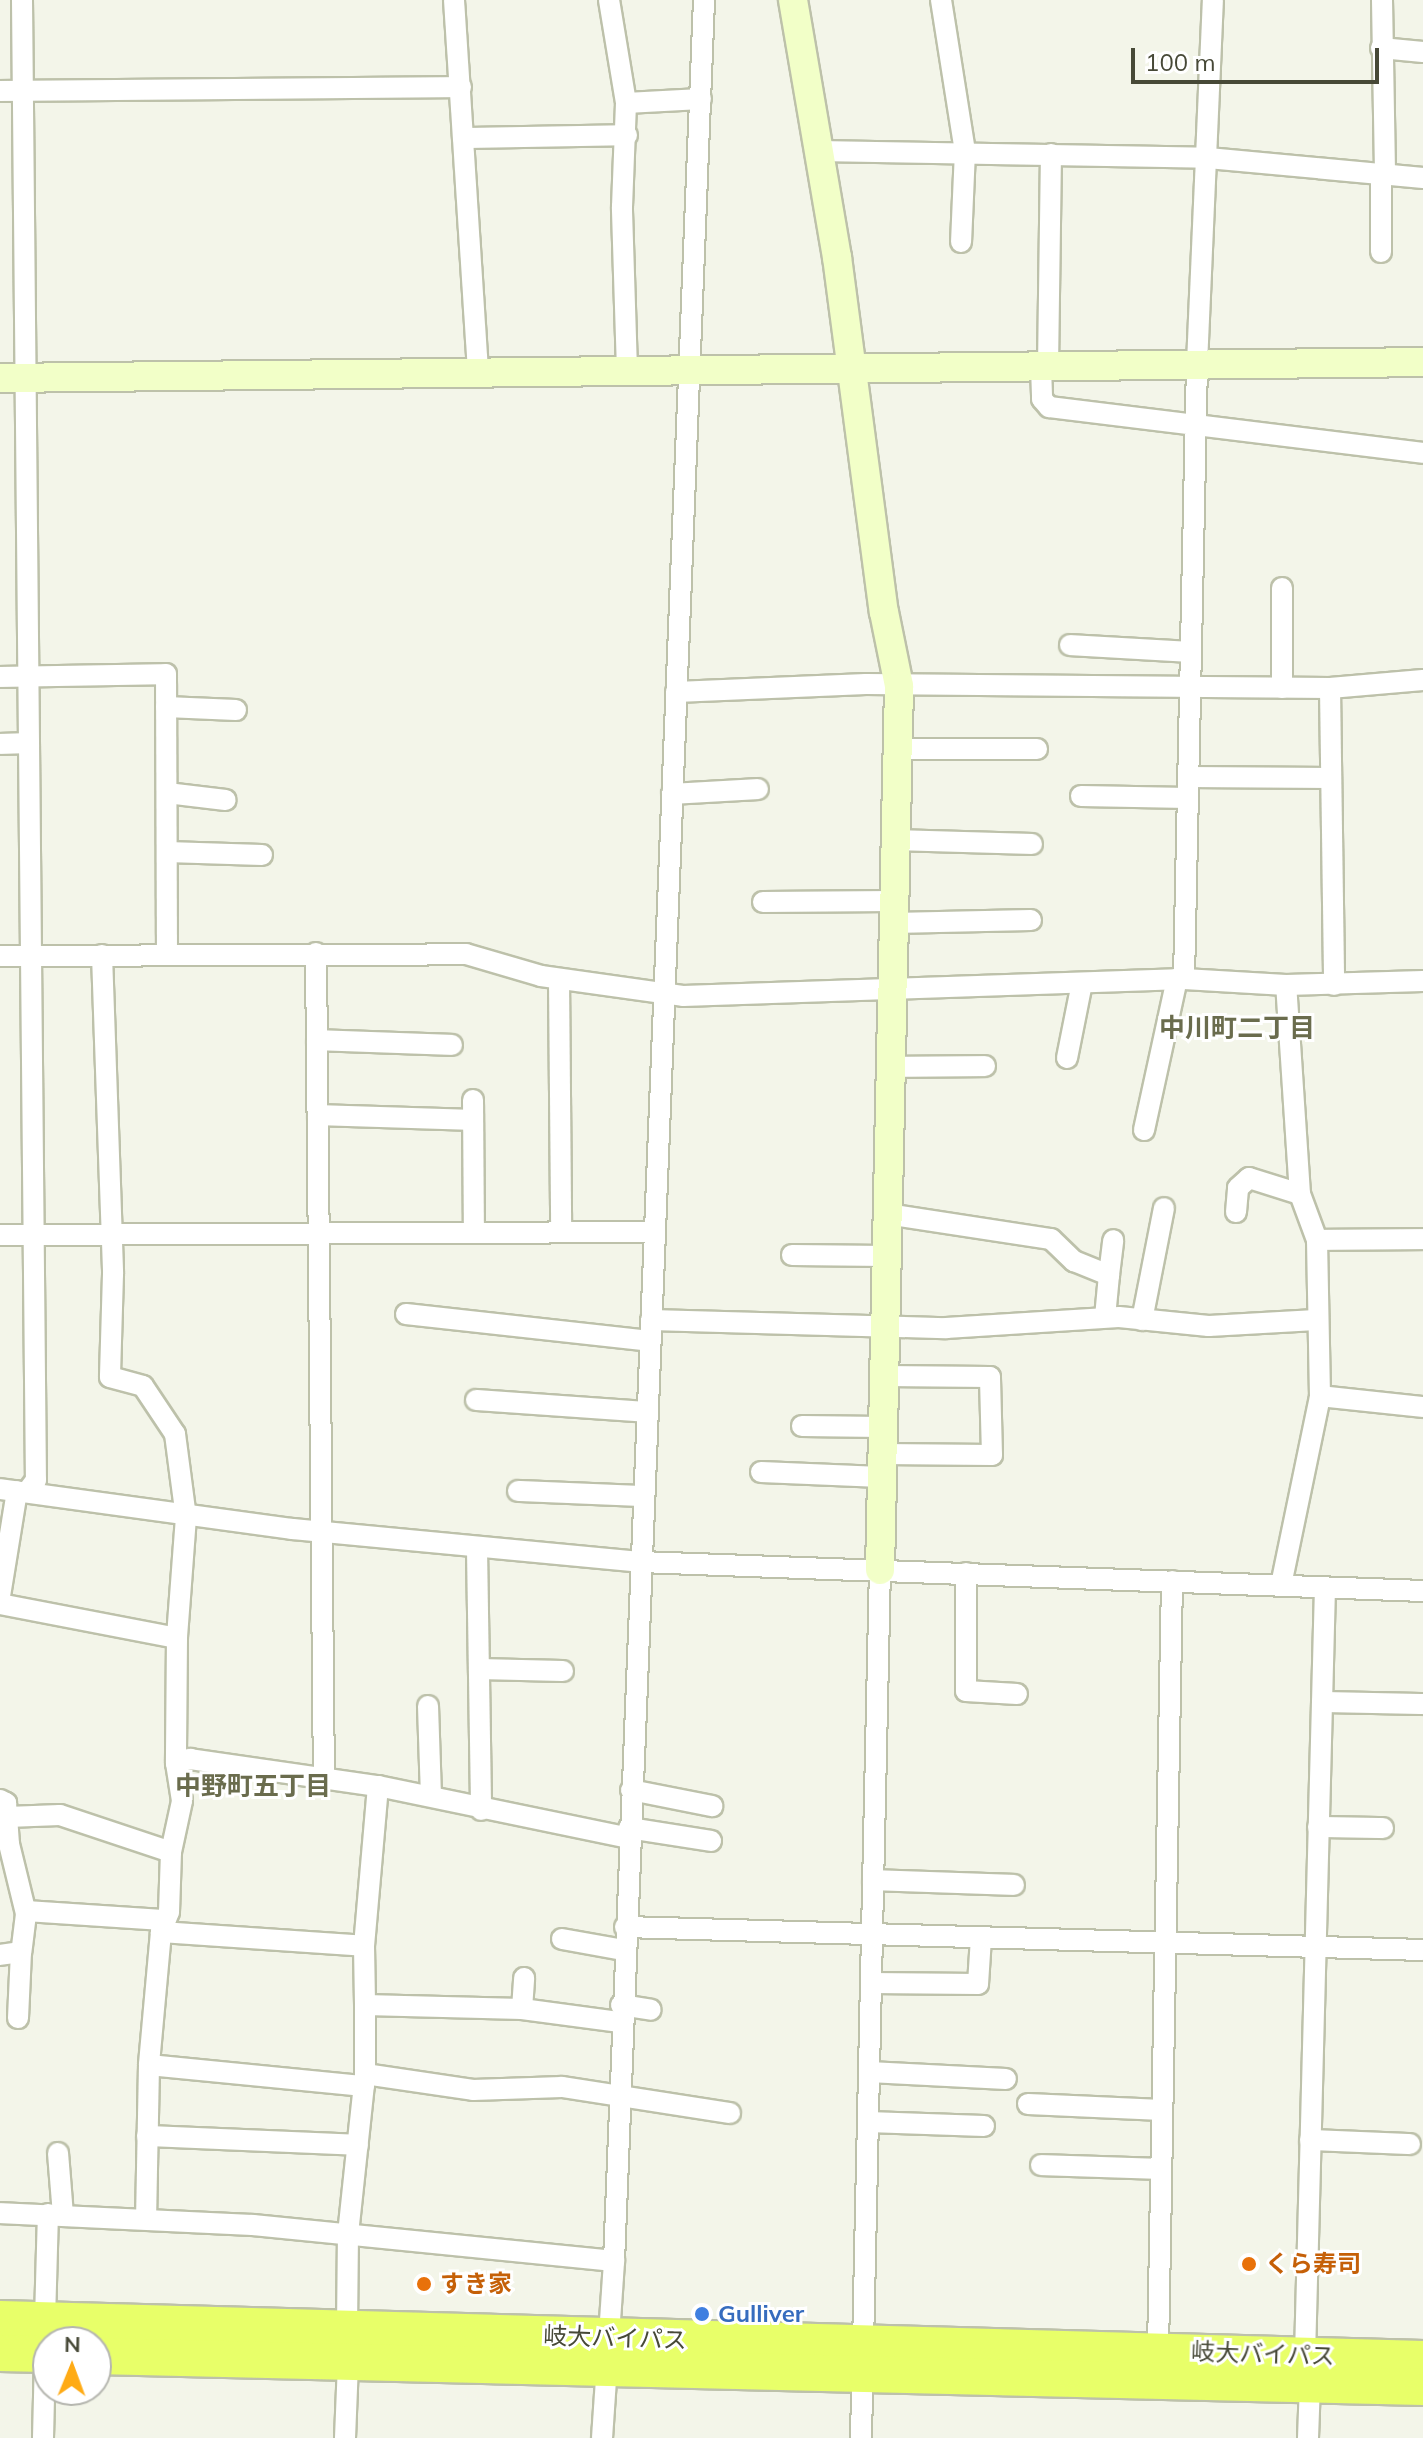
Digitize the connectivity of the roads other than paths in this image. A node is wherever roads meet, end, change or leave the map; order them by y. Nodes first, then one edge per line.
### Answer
1 (22, 0) edge
2 (454, 0) edge
3 (609, 0) edge
4 (704, 0) edge
5 (793, 0) edge
6 (941, 0) edge
7 (1213, 0) edge
8 (1382, 0) edge
9 (1381, 48) junction
10 (1423, 52) edge
11 (461, 87) junction
12 (0, 91) edge
13 (22, 91) junction
14 (701, 99) junction
15 (626, 103) junction
16 (627, 135) junction
17 (463, 138) junction
18 (818, 151) junction
19 (965, 151) junction
20 (1051, 154) junction
21 (1208, 158) junction
22 (1383, 173) junction
23 (1423, 178) edge
24 (961, 242) dead end
25 (1381, 252) dead end
26 (1423, 362) edge
27 (1197, 364) junction
28 (1044, 367) junction
29 (851, 368) junction
30 (627, 370) junction
31 (690, 370) junction
32 (478, 371) junction
33 (12, 378) edge
34 (1197, 423) junction
35 (1423, 453) edge
36 (1282, 588) dead end
37 (1070, 645) dead end
38 (1190, 652) junction
39 (0, 677) edge
40 (28, 677) junction
41 (1423, 680) edge
42 (899, 686) junction
43 (1189, 686) junction
44 (1282, 688) junction
45 (1330, 688) junction
46 (676, 692) junction
47 (166, 707) junction
48 (236, 710) dead end
49 (29, 743) junction
50 (0, 744) edge
51 (897, 749) junction
52 (1037, 749) dead end
53 (1331, 778) junction
54 (1188, 787) junction
55 (758, 789) dead end
56 (167, 793) junction
57 (672, 794) junction
58 (1081, 796) dead end
59 (226, 800) dead end
60 (895, 840) junction
61 (1032, 844) dead end
62 (167, 852) junction
63 (262, 855) dead end
64 (763, 902) dead end
65 (893, 912) junction
66 (1031, 920) dead end
67 (316, 953) junction
68 (167, 954) junction
69 (102, 955) junction
70 (0, 956) edge
71 (31, 956) junction
72 (559, 979) junction
73 (1181, 979) junction
74 (1423, 981) edge
75 (1082, 983) junction
76 (1286, 985) junction
77 (1334, 985) junction
78 (891, 991) junction
79 (665, 994) junction
80 (317, 1040) junction
81 (452, 1045) dead end
82 (1067, 1058) dead end
83 (985, 1066) dead end
84 (890, 1067) junction
85 (318, 1115) junction
86 (1144, 1130) dead end
87 (1300, 1194) junction
88 (1164, 1208) dead end
89 (1236, 1212) dead end
90 (887, 1214) junction
91 (561, 1232) junction
92 (655, 1232) junction
93 (320, 1233) junction
94 (474, 1233) junction
95 (109, 1234) junction
96 (0, 1235) edge
97 (34, 1235) junction
98 (1423, 1239) edge
99 (1113, 1240) dead end
100 (1317, 1240) junction
101 (792, 1255) dead end
102 (886, 1256) junction
103 (1109, 1275) junction
104 (406, 1314) dead end
105 (1105, 1317) junction
106 (651, 1320) junction
107 (1142, 1320) junction
108 (1316, 1320) junction
109 (884, 1325) junction
110 (650, 1341) junction
111 (884, 1376) junction
112 (1320, 1396) junction
113 (476, 1400) dead end
114 (1423, 1407) edge
115 (647, 1412) junction
116 (802, 1426) dead end
117 (882, 1453) junction
118 (761, 1472) dead end
119 (15, 1491) edge
120 (518, 1491) dead end
121 (643, 1496) junction
122 (186, 1517) junction
123 (323, 1532) junction
124 (477, 1549) junction
125 (640, 1562) junction
126 (880, 1570) junction
127 (966, 1573) junction
128 (1172, 1581) junction
129 (1281, 1585) junction
130 (1325, 1587) junction
131 (1423, 1591) edge
132 (0, 1596) edge
133 (0, 1604) edge
134 (177, 1638) junction
135 (479, 1669) junction
136 (563, 1671) dead end
137 (1017, 1694) dead end
138 (1322, 1702) junction
139 (1423, 1704) edge
140 (428, 1706) dead end
141 (176, 1763) junction
142 (324, 1779) junction
143 (378, 1786) junction
144 (631, 1790) junction
145 (431, 1796) junction
146 (712, 1806) dead end
147 (3, 1809) edge
148 (481, 1810) junction
149 (1318, 1827) junction
150 (1383, 1828) dead end
151 (629, 1833) junction
152 (711, 1841) dead end
153 (171, 1852) junction
154 (873, 1880) junction
155 (1014, 1885) dead end
156 (26, 1911) junction
157 (162, 1926) junction
158 (625, 1927) junction
159 (872, 1936) junction
160 (981, 1938) junction
161 (562, 1939) dead end
162 (1166, 1942) junction
163 (364, 1946) junction
164 (1314, 1947) junction
165 (624, 1950) junction
166 (1423, 1950) edge
167 (10, 1954) edge
168 (524, 1978) dead end
169 (871, 1983) junction
170 (365, 2005) junction
171 (522, 2009) junction
172 (651, 2010) dead end
173 (621, 2014) junction
174 (18, 2018) dead end
175 (149, 2065) junction
176 (869, 2072) junction
177 (1006, 2079) dead end
178 (365, 2080) junction
179 (618, 2096) junction
180 (1028, 2104) dead end
181 (1162, 2110) junction
182 (730, 2113) dead end
183 (868, 2122) junction
184 (984, 2126) dead end
185 (147, 2136) junction
186 (1310, 2140) junction
187 (1410, 2144) dead end
188 (358, 2145) junction
189 (58, 2153) dead end
190 (1041, 2165) dead end
191 (1160, 2169) junction
192 (0, 2213) edge
193 (55, 2214) junction
194 (146, 2218) junction
195 (348, 2234) junction
196 (614, 2261) junction
197 (0, 2319) edge
198 (47, 2326) edge
199 (32, 2336) edge
200 (112, 2343) edge
201 (347, 2345) junction
202 (32, 2346) edge
203 (1158, 2351) junction
204 (0, 2353) edge
205 (608, 2354) junction
206 (112, 2355) edge
207 (862, 2358) junction
208 (1423, 2359) edge
209 (1307, 2370) junction
210 (1423, 2387) edge
211 (44, 2406) edge
212 (43, 2438) edge
213 (345, 2438) edge
214 (602, 2438) edge
215 (861, 2438) edge
216 (1308, 2438) edge

1 - 13 street
2 - 11 street
3 - 15 street
4 - 14 street
5 - 18 street
6 - 19 street
7 - 21 street
8 - 9 street
9 - 10 street
9 - 22 street
11 - 13 street
11 - 17 street
12 - 13 street
13 - 33 street
14 - 15 street
14 - 31 street
15 - 16 street
16 - 17 street
16 - 30 street
17 - 32 street
18 - 19 street
18 - 29 street
19 - 20 street
19 - 24 street
20 - 21 street
20 - 28 street
21 - 22 street
21 - 27 street
22 - 23 street
22 - 25 street
26 - 27 street
27 - 28 street
27 - 34 street
28 - 29 street
28 - 34 street
29 - 31 street
29 - 42 street
30 - 31 street
30 - 32 street
31 - 46 street
32 - 33 street
33 - 40 street
34 - 35 street
34 - 38 street
36 - 44 street
37 - 38 street
38 - 43 street
39 - 40 street
40 - 47 street
40 - 49 street
41 - 45 street
42 - 43 street
42 - 46 street
42 - 51 street
43 - 44 street
43 - 54 street
44 - 45 street
45 - 53 street
46 - 57 street
47 - 48 street
47 - 56 street
49 - 50 street
49 - 71 street
51 - 52 street
51 - 60 street
53 - 54 street
53 - 77 street
54 - 58 street
54 - 73 street
55 - 57 street
56 - 59 street
56 - 62 street
57 - 79 street
60 - 61 street
60 - 65 street
62 - 63 street
62 - 68 street
64 - 65 street
65 - 66 street
65 - 78 street
67 - 68 street
67 - 72 street
67 - 80 street
68 - 69 street
69 - 71 street
69 - 95 street
70 - 71 street
71 - 97 street
72 - 79 street
72 - 91 street
73 - 75 street
73 - 76 street
73 - 86 street
74 - 77 street
75 - 78 street
75 - 82 street
76 - 77 street
76 - 87 street
78 - 79 street
78 - 84 street
79 - 92 street
80 - 81 street
80 - 85 street
83 - 84 street
84 - 90 street
85 - 93 street
85 - 94 street
87 - 89 street
87 - 100 street
88 - 107 street
90 - 102 street
90 - 103 street
91 - 92 street
91 - 94 street
92 - 106 street
93 - 94 street
93 - 95 street
93 - 123 street
95 - 97 street
95 - 122 street
96 - 97 street
97 - 119 street
98 - 100 street
99 - 103 street
100 - 108 street
101 - 102 street
102 - 109 street
103 - 105 street
104 - 110 street
105 - 107 street
105 - 109 street
106 - 109 street
106 - 110 street
107 - 108 street
108 - 112 street
109 - 111 street
110 - 115 street
111 - 117 street
111 - 117 street
112 - 114 street
112 - 129 street
113 - 115 street
115 - 121 street
116 - 117 street
117 - 118 street
117 - 126 street
119 - 122 street
119 - 132 street
120 - 121 street
121 - 125 street
122 - 123 street
122 - 134 street
123 - 124 street
123 - 142 street
124 - 125 street
124 - 135 street
125 - 126 street
125 - 144 street
126 - 127 street
126 - 154 street
127 - 128 street
127 - 137 street
128 - 129 street
128 - 162 street
129 - 130 street
130 - 131 street
130 - 138 street
133 - 134 street
134 - 141 street
135 - 136 street
135 - 148 street
138 - 139 street
138 - 149 street
140 - 145 street
141 - 142 street
141 - 153 street
142 - 143 street
143 - 145 street
143 - 163 street
144 - 146 street
144 - 151 street
145 - 148 street
147 - 153 street
147 - 156 street
148 - 151 street
149 - 150 street
149 - 164 street
151 - 152 street
151 - 158 street
153 - 157 street
154 - 155 street
154 - 159 street
156 - 157 street
156 - 167 street
157 - 163 street
157 - 175 street
158 - 159 street
158 - 165 street
159 - 160 street
159 - 169 street
160 - 162 street
160 - 169 street
161 - 165 street
162 - 164 street
162 - 181 street
163 - 170 street
164 - 166 street
164 - 186 street
165 - 173 street
167 - 174 street
168 - 171 street
169 - 176 street
170 - 171 street
170 - 178 street
171 - 173 street
172 - 173 street
173 - 179 street
175 - 178 street
175 - 185 street
176 - 177 street
176 - 183 street
178 - 179 street
178 - 188 street
179 - 182 street
179 - 196 street
180 - 181 street
181 - 191 street
183 - 184 street
183 - 207 street
185 - 188 street
185 - 194 street
186 - 187 street
186 - 209 street
188 - 195 street
189 - 193 street
190 - 191 street
191 - 203 street
192 - 193 street
193 - 194 street
193 - 198 street
194 - 195 street
195 - 196 street
195 - 201 street
196 - 205 street
197 - 199 highway, 岐大バイパス
200 - 201 highway, 岐大バイパス
201 - 205 highway, 岐大バイパス
201 - 206 highway, 岐大バイパス
201 - 213 street
202 - 204 highway, 岐大バイパス
203 - 207 highway, 岐大バイパス
203 - 209 highway, 岐大バイパス
205 - 207 highway, 岐大バイパス
205 - 214 street
207 - 209 highway, 岐大バイパス
207 - 215 street
208 - 209 highway, 岐大バイパス
209 - 210 highway, 岐大バイパス
209 - 216 street
211 - 212 street

